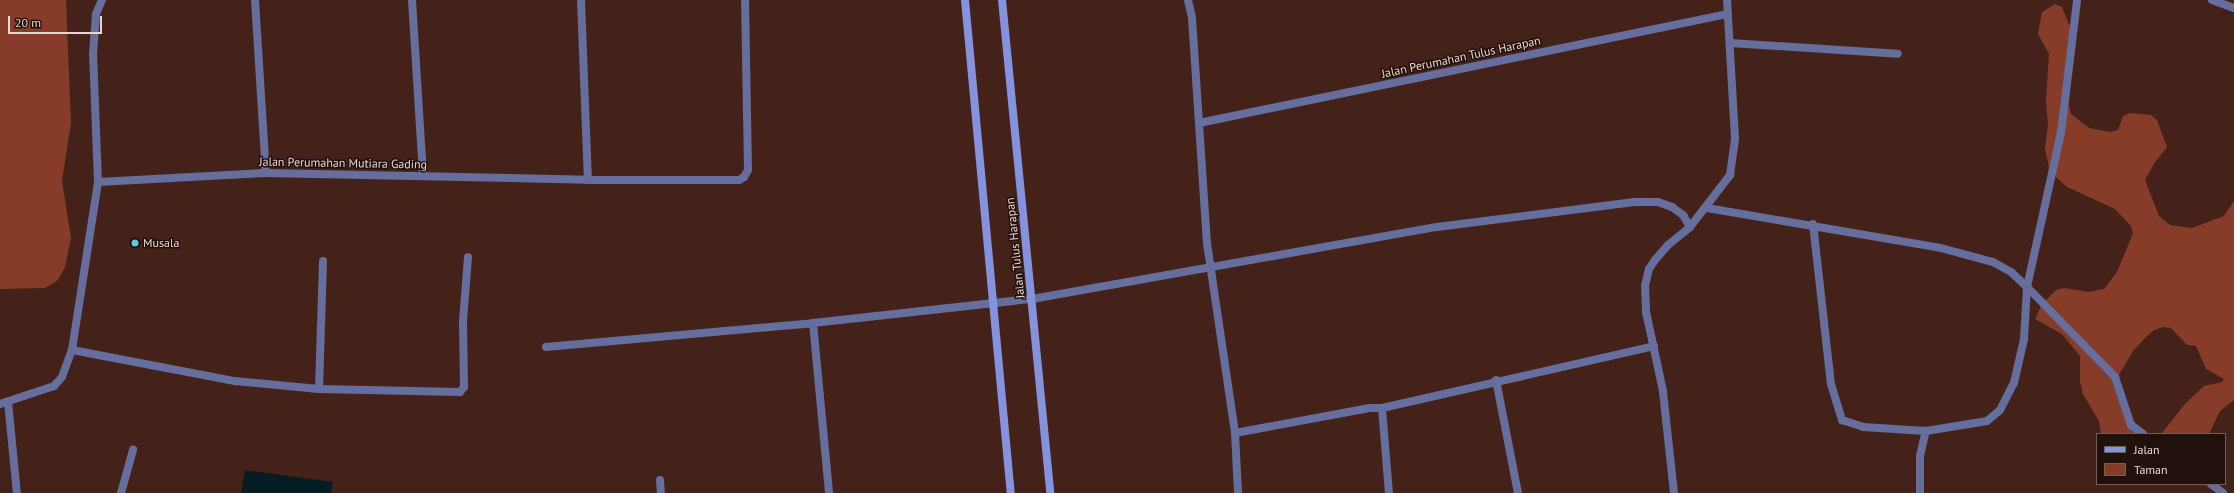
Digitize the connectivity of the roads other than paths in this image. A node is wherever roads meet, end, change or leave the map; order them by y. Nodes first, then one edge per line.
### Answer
1 (102, 0) edge
2 (255, 0) edge
3 (412, 0) edge
4 (581, 0) edge
5 (745, 0) edge
6 (965, 0) edge
7 (1002, 0) edge
8 (1188, 0) edge
9 (1727, 0) edge
10 (2077, 0) edge
11 (2212, 0) edge
12 (2234, 8) edge
13 (1727, 14) junction
14 (1730, 43) junction
15 (1898, 54) dead end
16 (1199, 123) junction
17 (266, 173) junction
18 (423, 176) junction
19 (588, 180) junction
20 (98, 182) junction
21 (1707, 208) junction
22 (1813, 224) junction
23 (1690, 227) junction
24 (468, 257) dead end
25 (323, 261) dead end
26 (1210, 268) junction
27 (2027, 287) junction
28 (1032, 299) junction
29 (993, 303) junction
30 (813, 323) junction
31 (1654, 346) junction
32 (546, 347) dead end
33 (72, 350) junction
34 (1496, 380) junction
35 (319, 389) junction
36 (4, 403) edge
37 (1382, 408) junction
38 (1926, 431) junction
39 (1235, 433) junction
40 (2142, 433) edge
41 (133, 450) dead end
42 (660, 480) dead end
43 (2212, 485) edge
44 (17, 493) edge
45 (121, 493) edge
46 (661, 493) edge
47 (829, 493) edge
48 (1011, 493) edge
49 (1050, 493) edge
50 (1238, 493) edge
51 (1389, 493) edge
52 (1518, 493) edge
53 (1674, 493) edge
54 (1920, 493) edge
55 (2223, 493) edge

1 - 20 street
2 - 17 street
3 - 18 street
4 - 19 street
5 - 19 street, Jalan Perumahan Mutiara Gading
6 - 29 main road
7 - 28 main road, Jalan Tulus Harapan
8 - 16 street
9 - 13 street
10 - 27 street
11 - 12 street
13 - 14 street
13 - 16 street, Jalan Perumahan Tulus Harapan
14 - 15 street
14 - 21 street
16 - 26 street
17 - 18 street, Jalan Perumahan Mutiara Gading
17 - 20 street, Jalan Perumahan Mutiara Gading
18 - 19 street, Jalan Perumahan Mutiara Gading
20 - 33 street
21 - 22 street
21 - 23 street
22 - 27 street
22 - 38 street
23 - 26 street
23 - 31 street
24 - 35 street
25 - 35 street
26 - 28 street
26 - 39 street
27 - 38 street
27 - 40 street
28 - 29 street
28 - 49 main road, Jalan Tulus Harapan
29 - 30 street
29 - 48 main road
30 - 32 street
30 - 47 street
31 - 34 street
31 - 53 street
33 - 35 street
33 - 36 street
34 - 37 street
34 - 52 street
36 - 44 street
37 - 39 street
37 - 51 street
38 - 54 street
39 - 50 street
41 - 45 street
42 - 46 street
43 - 55 street

